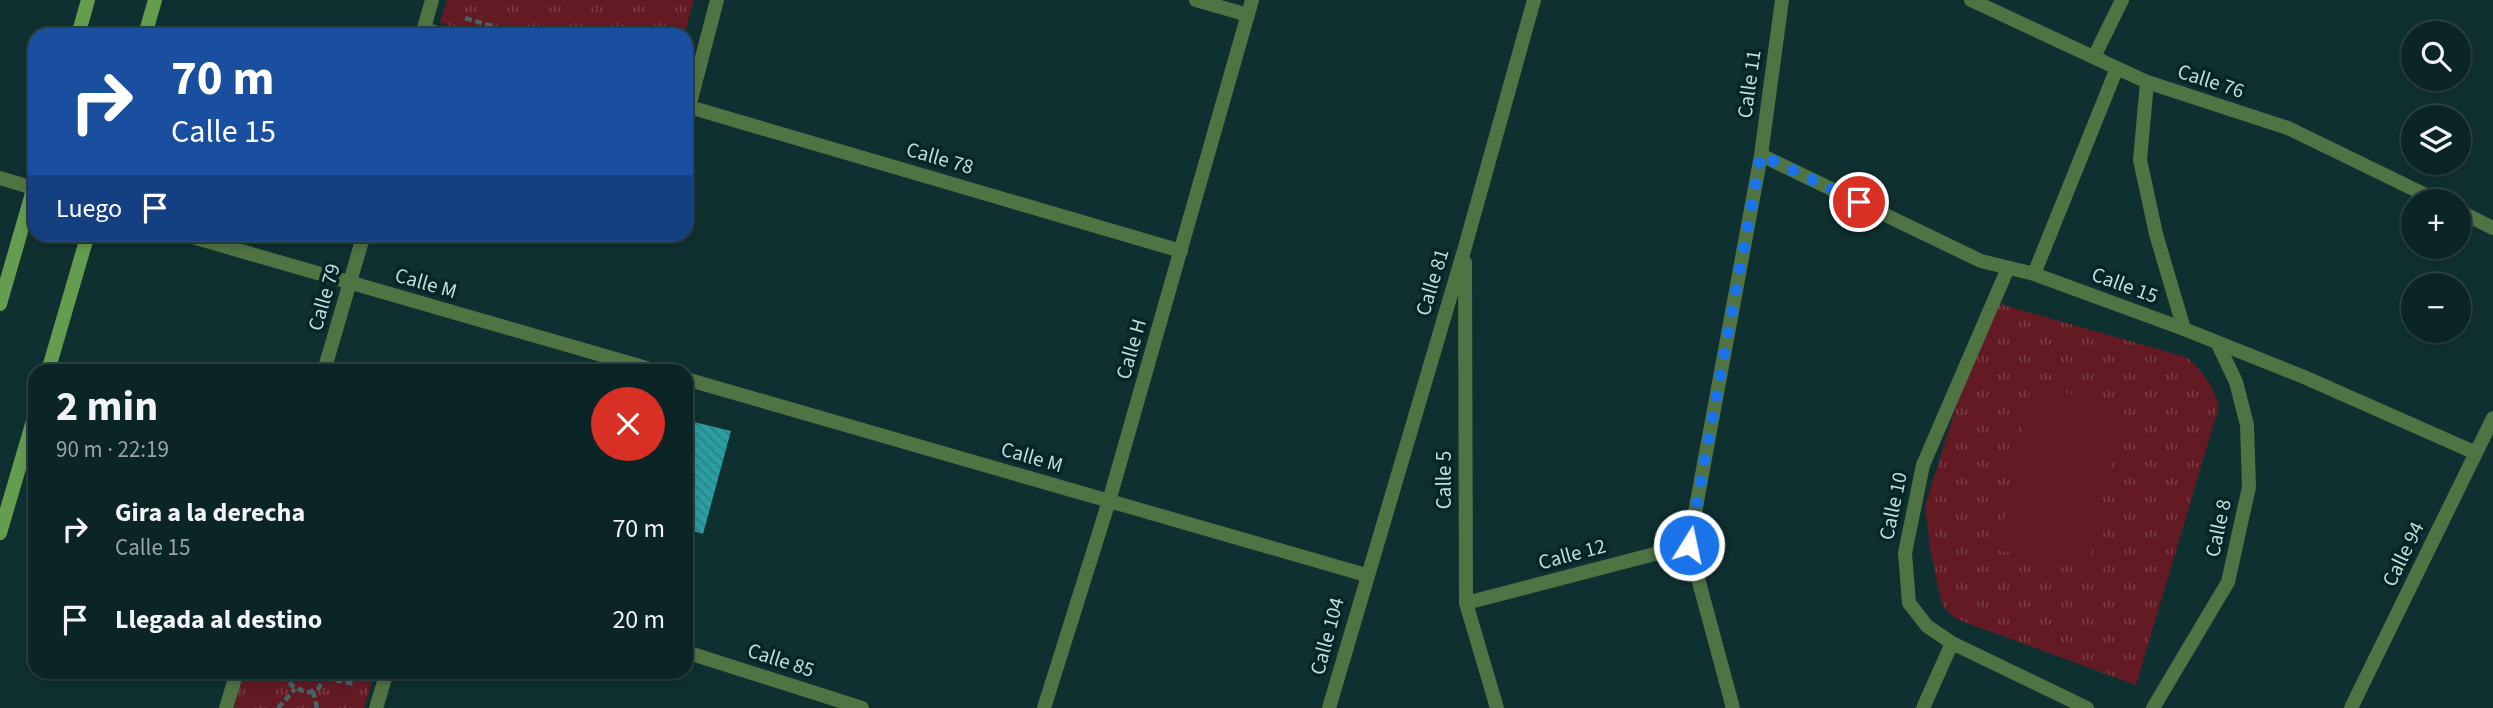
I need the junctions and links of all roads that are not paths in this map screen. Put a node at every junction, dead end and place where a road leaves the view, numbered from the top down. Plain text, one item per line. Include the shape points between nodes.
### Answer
1 (88, 0) edge
2 (155, 0) edge
3 (432, 0) edge
4 (718, 0) edge
5 (1196, 0) edge
6 (1534, 0) edge
7 (1782, 0) edge
8 (1972, 0) edge
9 (2122, 0) edge
10 (1250, 7) edge
11 (80, 28) edge
12 (147, 28) edge
13 (424, 28) edge
14 (2094, 57) junction
15 (2118, 68) junction
16 (2147, 82) junction
17 (693, 85) edge
18 (693, 108) edge
19 (1761, 155) junction
20 (0, 178) edge
21 (28, 184) edge
22 (2413, 189) edge
23 (28, 206) edge
24 (2471, 217) edge
25 (2493, 228) edge
26 (86, 242) edge
27 (209, 242) edge
28 (362, 242) edge
29 (1465, 247) junction
30 (1181, 251) junction
31 (2008, 268) junction
32 (2034, 275) junction
33 (350, 283) junction
34 (0, 304) edge
35 (2184, 329) junction
36 (2217, 342) junction
37 (50, 364) edge
38 (326, 364) edge
39 (633, 364) edge
40 (693, 381) edge
41 (2493, 418) edge
42 (28, 438) edge
43 (2476, 453) junction
44 (1109, 501) junction
45 (0, 533) edge
46 (1689, 545) junction
47 (1366, 575) junction
48 (1466, 603) junction
49 (1952, 643) junction
50 (693, 654) edge
51 (235, 679) edge
52 (385, 679) edge
53 (226, 708) edge
54 (376, 708) edge
55 (862, 708) edge
56 (1044, 708) edge
57 (1329, 708) edge
58 (1497, 708) edge
59 (1732, 708) edge
60 (1923, 708) edge
61 (2087, 708) edge
62 (2153, 708) edge
63 (2351, 708) edge

1 - 11 street
2 - 12 street
3 - 13 street
4 - 17 street
5 - 10 street
6 - 29 street, Calle 81
7 - 19 street, Calle 11
8 - 14 street, Calle 76
9 - 14 street
10 - 30 street, Calle H
14 - 15 street, Calle 76
15 - 16 street, Calle 76
15 - 32 street
16 - 22 street, Calle 76 via 2288,128
16 - 35 street via 2140,160
18 - 30 street, Calle 78
19 - 31 street, Calle 15 via 1981,261
19 - 46 street, Calle 11
20 - 21 street
23 - 34 street
24 - 25 street
26 - 37 street
27 - 33 street, Calle M
28 - 33 street, Calle 79
29 - 47 street, Calle 81
29 - 48 street, Calle 5
30 - 44 street, Calle H
31 - 32 street, Calle 15
31 - 49 street, Calle 10 via 1923,465 1905,552 1909,603 1927,626
32 - 35 street, Calle 15
33 - 38 street, Calle 79
33 - 39 street, Calle M
35 - 36 street, Calle 15
36 - 43 street, Calle 15
36 - 62 street, Calle 8 via 2236,382 2247,425 2249,487 2228,582
40 - 44 street, Calle M
41 - 43 street, Calle 94
42 - 45 street
43 - 63 street, Calle 94
44 - 47 street, Calle M
44 - 56 street, Calle H
46 - 48 street, Calle 12
46 - 59 street, Calle 11
47 - 57 street, Calle 104
48 - 58 street, Calle 5
49 - 60 street
49 - 61 street, Calle 10
50 - 55 street, Calle 85
51 - 53 street
52 - 54 street

